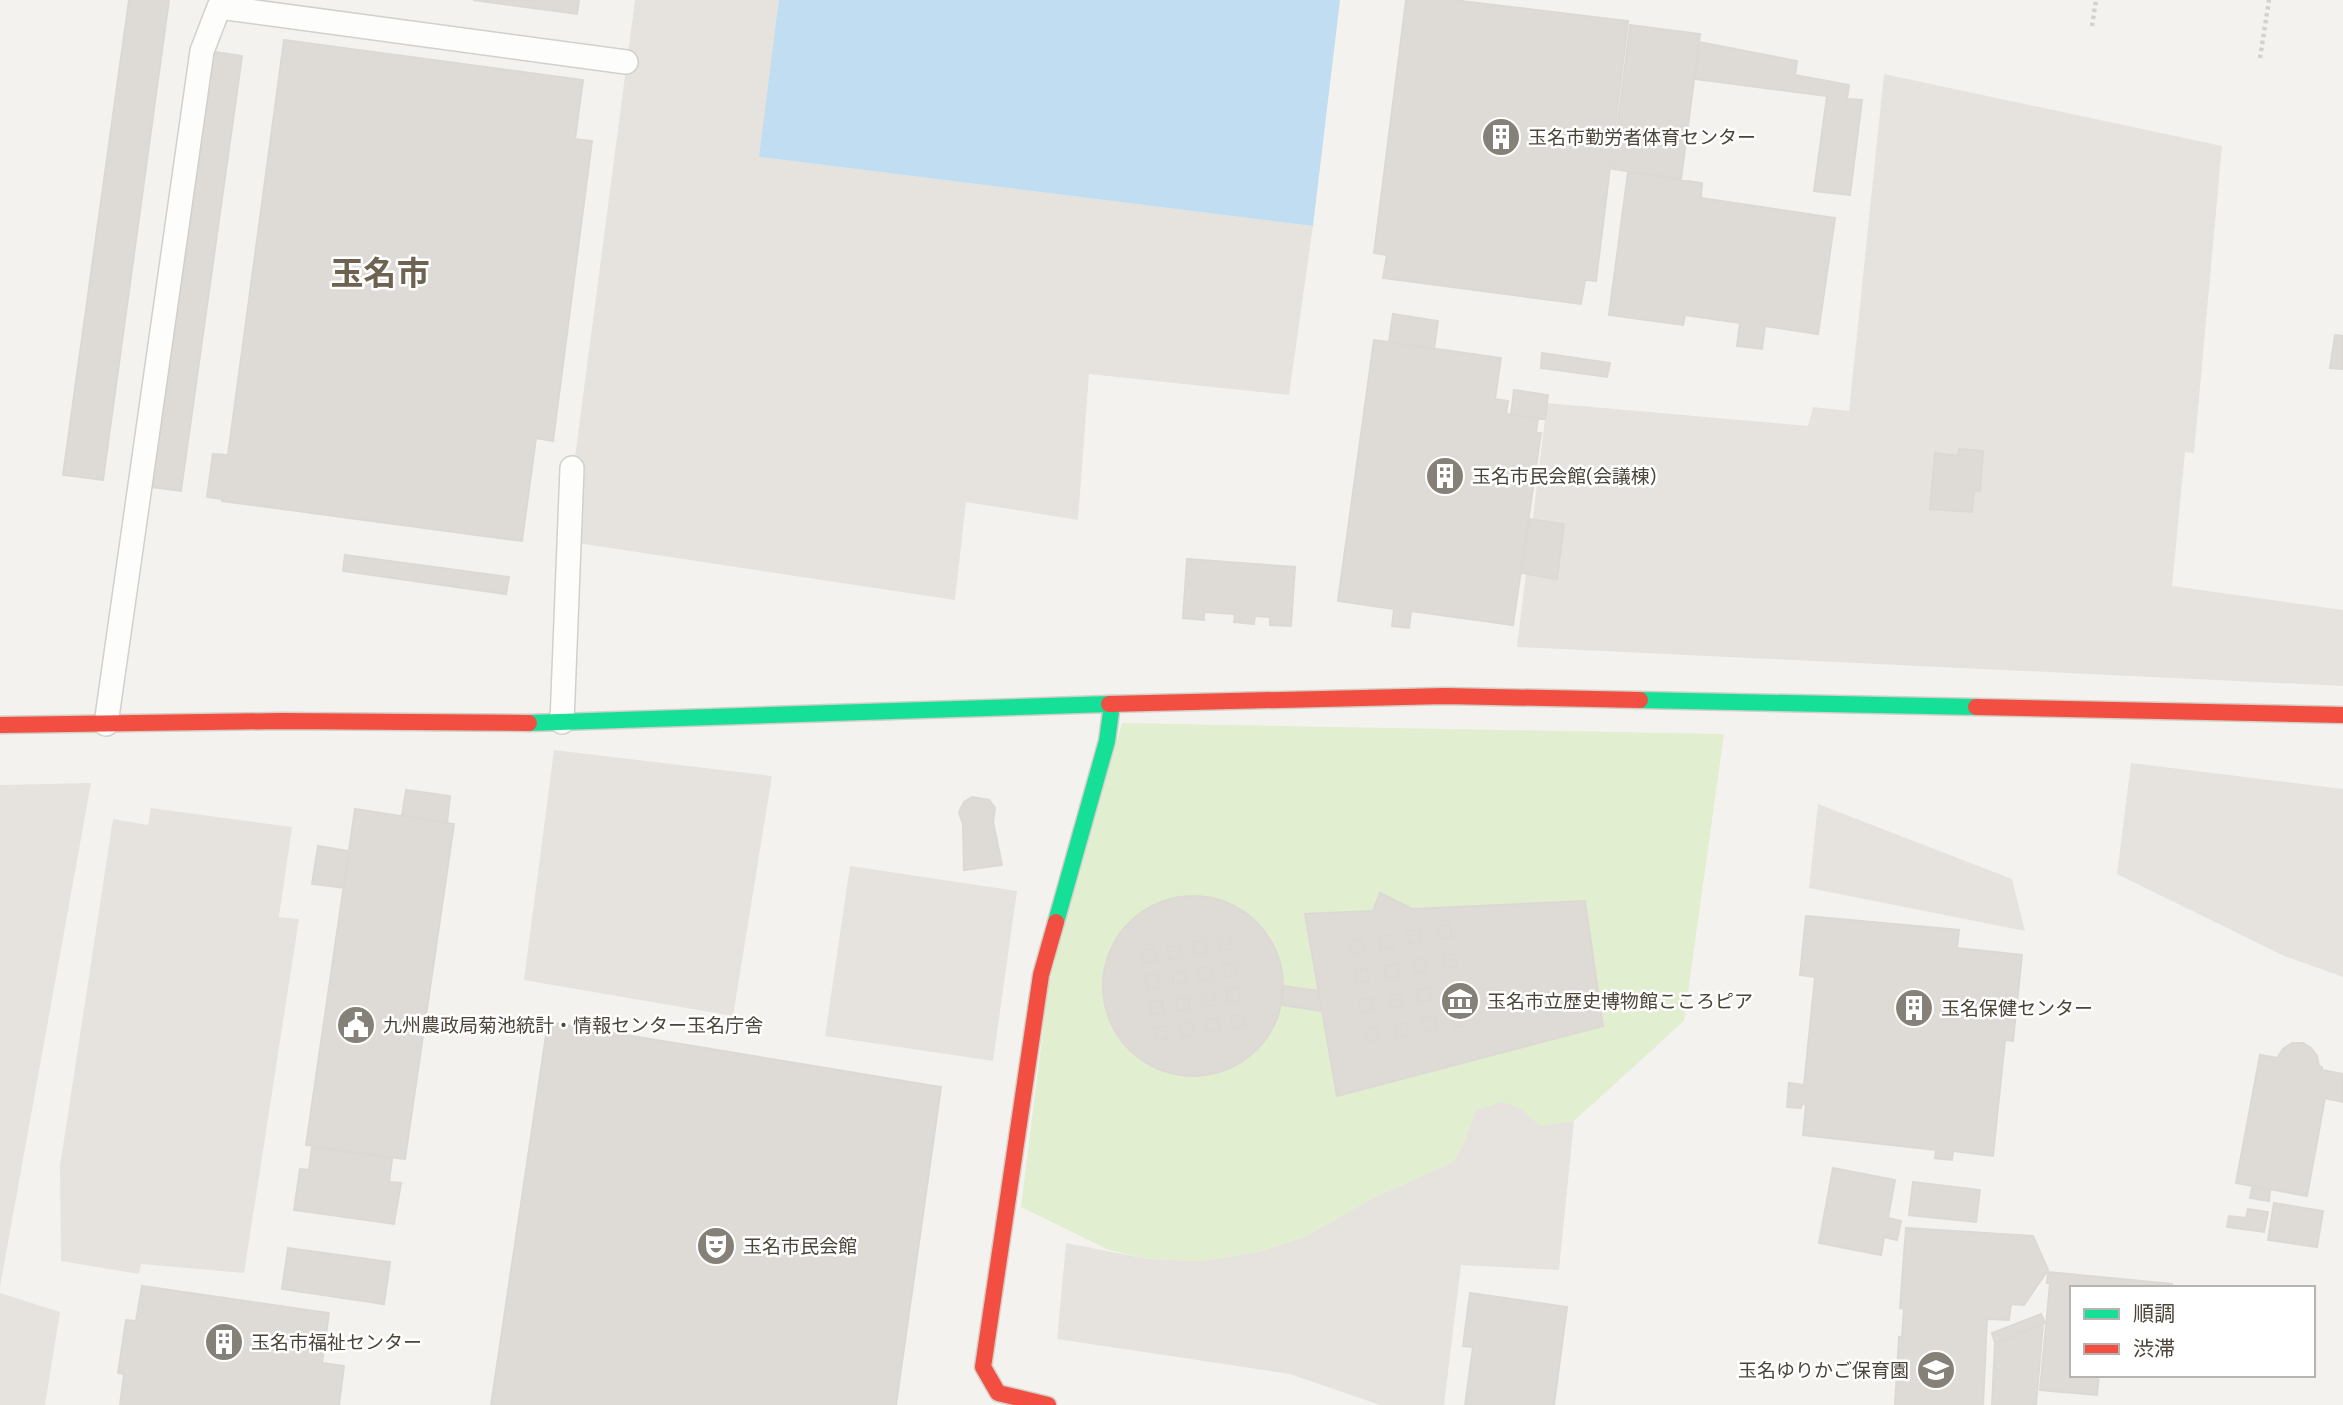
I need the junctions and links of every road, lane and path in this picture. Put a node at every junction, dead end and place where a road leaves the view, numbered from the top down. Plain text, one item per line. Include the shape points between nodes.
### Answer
1 (2096, 0) edge
2 (2269, 0) edge
3 (2092, 26) dead end
4 (2260, 58) dead end
5 (626, 62) dead end
6 (572, 468) dead end
7 (1112, 704) junction
8 (2343, 715) edge
9 (562, 722) junction
10 (106, 723) junction
11 (0, 725) edge
12 (1048, 1405) edge

1 - 3 path
2 - 4 path
5 - 10 lane via 219,7 202,51
6 - 9 lane
7 - 8 street via 1445,696
7 - 9 street
7 - 12 street via 1107,741 1041,975 983,1367 998,1393
9 - 10 street
10 - 11 street

